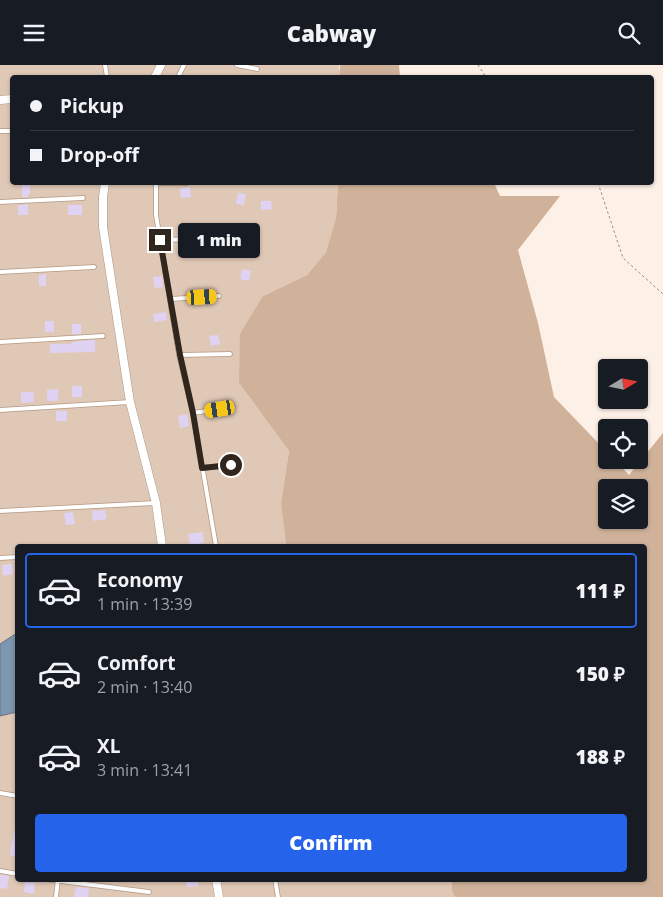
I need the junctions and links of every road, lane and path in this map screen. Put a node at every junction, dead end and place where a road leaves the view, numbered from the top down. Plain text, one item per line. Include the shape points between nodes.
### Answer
1 (237, 65) edge
2 (258, 69) dead end
3 (105, 185) edge
4 (156, 185) edge
5 (599, 185) edge
6 (83, 198) dead end
7 (0, 202) edge
8 (230, 238) dead end
9 (160, 240) junction
10 (94, 267) dead end
11 (0, 272) edge
12 (663, 294) edge
13 (218, 296) dead end
14 (170, 299) junction
15 (104, 336) dead end
16 (0, 342) edge
17 (230, 353) dead end
18 (180, 355) junction
19 (130, 402) junction
20 (233, 407) dead end
21 (0, 410) edge
22 (193, 413) junction
23 (231, 465) dead end
24 (202, 468) junction
25 (156, 503) junction
26 (0, 511) edge
27 (162, 544) edge
28 (216, 544) edge
29 (15, 557) edge
30 (0, 558) edge
31 (0, 793) edge
32 (15, 796) edge
33 (0, 871) edge
34 (15, 874) edge
35 (58, 882) edge
36 (72, 882) edge
37 (216, 882) edge
38 (276, 882) edge
39 (149, 893) dead end
40 (56, 897) edge
41 (219, 897) edge
42 (278, 897) edge

1 - 2 lane
3 - 19 street via 103,227
4 - 9 lane
5 - 12 path via 623,258
6 - 7 lane
8 - 9 lane
9 - 14 lane
10 - 11 lane
13 - 14 lane
14 - 18 lane
15 - 16 lane
17 - 18 lane
18 - 22 lane
19 - 21 lane
19 - 25 street
20 - 22 lane
22 - 24 lane
23 - 24 lane
24 - 28 lane
25 - 26 lane
25 - 27 street
29 - 30 lane
31 - 32 lane
33 - 34 lane
35 - 40 lane
36 - 39 lane
37 - 41 street
38 - 42 lane

